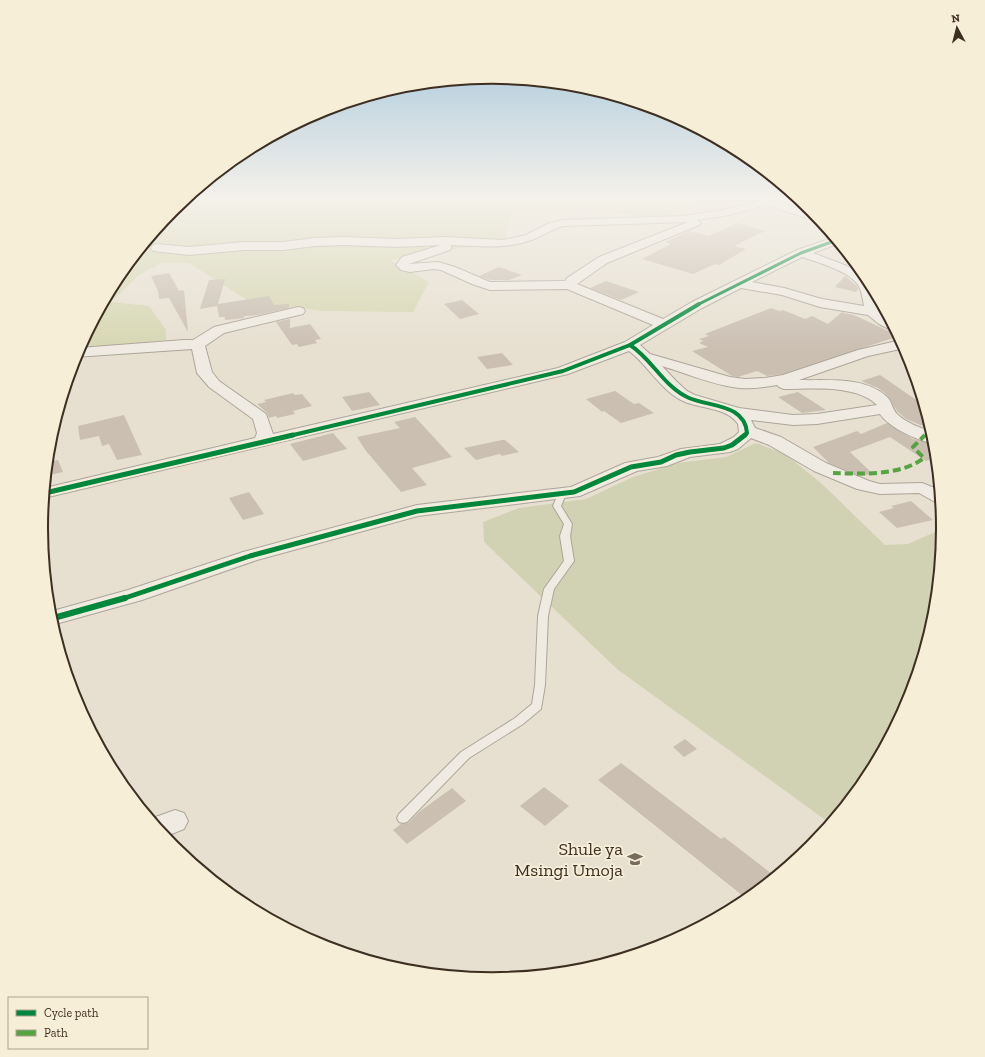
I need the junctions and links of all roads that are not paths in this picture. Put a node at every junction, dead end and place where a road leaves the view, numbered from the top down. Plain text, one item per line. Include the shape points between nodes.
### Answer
1 (171, 249) edge
2 (207, 249) edge
3 (437, 249) edge
4 (630, 249) edge
5 (811, 249) edge
6 (801, 253) junction
7 (858, 276) edge
8 (741, 284) junction
9 (570, 285) junction
10 (869, 293) edge
11 (298, 311) dead end
12 (873, 312) junction
13 (885, 322) edge
14 (665, 325) junction
15 (196, 344) junction
16 (630, 345) junction
17 (897, 345) edge
18 (85, 352) edge
19 (645, 357) junction
20 (772, 382) junction
21 (738, 384) junction
22 (886, 408) junction
23 (736, 412) junction
24 (747, 431) junction
25 (927, 436) edge
26 (263, 442) junction
27 (50, 492) edge
28 (562, 494) junction
29 (936, 495) edge
30 (57, 617) edge
31 (403, 818) dead end

1 - 2 street
3 - 9 street via 406,260 402,265 409,268 440,266 490,286
4 - 9 street via 603,260 570,281
5 - 6 street
6 - 7 street
6 - 8 street
8 - 12 street via 784,292 820,303
8 - 14 street via 697,305
9 - 14 street
10 - 12 street
11 - 15 street via 219,330
12 - 13 street
14 - 16 street
15 - 18 street
15 - 26 street via 205,373 214,384 260,417 265,433
16 - 19 street
16 - 26 street via 542,378
17 - 20 street via 874,348
19 - 21 street
19 - 23 street via 672,388 681,394
20 - 21 street
20 - 22 street via 853,387 879,398
21 - 23 street via 735,393
22 - 23 street via 817,419 793,420
22 - 25 street via 889,415 900,424
23 - 24 street via 744,420
24 - 28 street via 736,444 712,451 681,454 636,466 593,485
24 - 29 street via 775,441 820,467 863,486 880,489 918,488
26 - 27 street
28 - 30 street via 417,511 250,556 135,595
28 - 31 lane via 557,506 568,524 566,541 569,561 549,589 543,616 537,706 519,721 465,755

